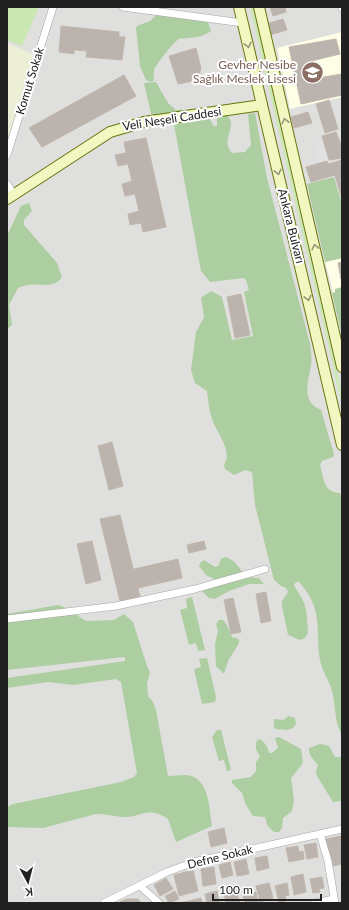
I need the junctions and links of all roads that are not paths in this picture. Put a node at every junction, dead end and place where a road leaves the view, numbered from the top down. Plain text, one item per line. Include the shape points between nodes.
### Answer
1 (53, 7) edge
2 (123, 7) edge
3 (240, 7) edge
4 (259, 7) edge
5 (243, 24) junction
6 (262, 106) junction
7 (7, 155) edge
8 (7, 184) edge
9 (10, 197) edge
10 (342, 367) edge
11 (342, 445) edge
12 (264, 569) dead end
13 (7, 619) edge
14 (342, 829) edge
15 (320, 834) junction
16 (140, 886) junction
17 (335, 901) edge
18 (104, 903) edge
19 (159, 903) edge
20 (315, 903) edge

1 - 7 street, Komut Sokak
2 - 5 street
3 - 5 main road, Ankara Bulvarı
10 -> 4 main road, Ankara Bulvarı
5 -> 6 main road, Ankara Bulvarı
6 - 9 main road, Veli Neşeli Caddesi via 122,127 110,132
6 -> 11 main road, Ankara Bulvarı
8 - 9 street
12 - 13 street via 195,589 116,606
14 - 15 street, Defne Sokak
15 - 16 street, Defne Sokak via 210,857 167,872
15 - 17 street
16 - 18 street, Defne Sokak
16 - 19 street
17 - 20 street

